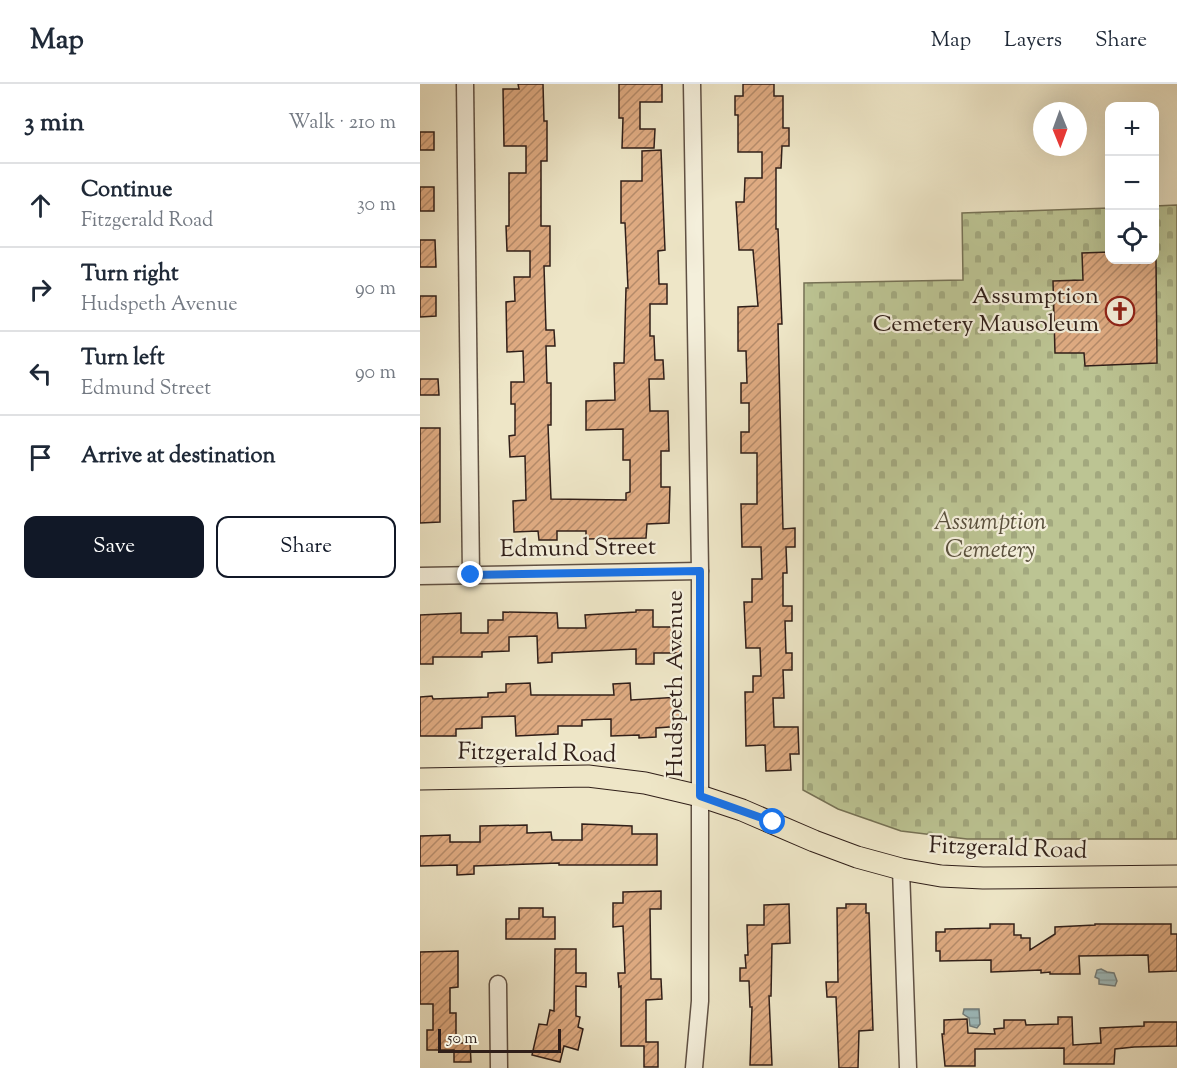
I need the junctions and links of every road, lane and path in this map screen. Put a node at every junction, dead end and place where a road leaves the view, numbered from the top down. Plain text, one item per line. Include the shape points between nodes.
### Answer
1 (465, 84) edge
2 (692, 84) edge
3 (700, 571) junction
4 (471, 575) junction
5 (420, 576) edge
6 (420, 779) edge
7 (700, 796) junction
8 (901, 869) junction
9 (1177, 876) edge
10 (498, 984) dead end
11 (499, 1068) edge
12 (694, 1068) edge
13 (908, 1068) edge

1 - 4 street
2 - 3 street, Hudspeth Avenue
3 - 4 street, Edmund Street
3 - 7 street, Hudspeth Avenue
4 - 5 street, Edmund Street
6 - 7 main road, Fitzgerald Road via 588,776 645,783
7 - 8 main road, Fitzgerald Road via 857,857
7 - 12 street, Hudspeth Avenue via 700,1001
8 - 9 main road, Fitzgerald Road via 983,878
8 - 13 street
10 - 11 street

